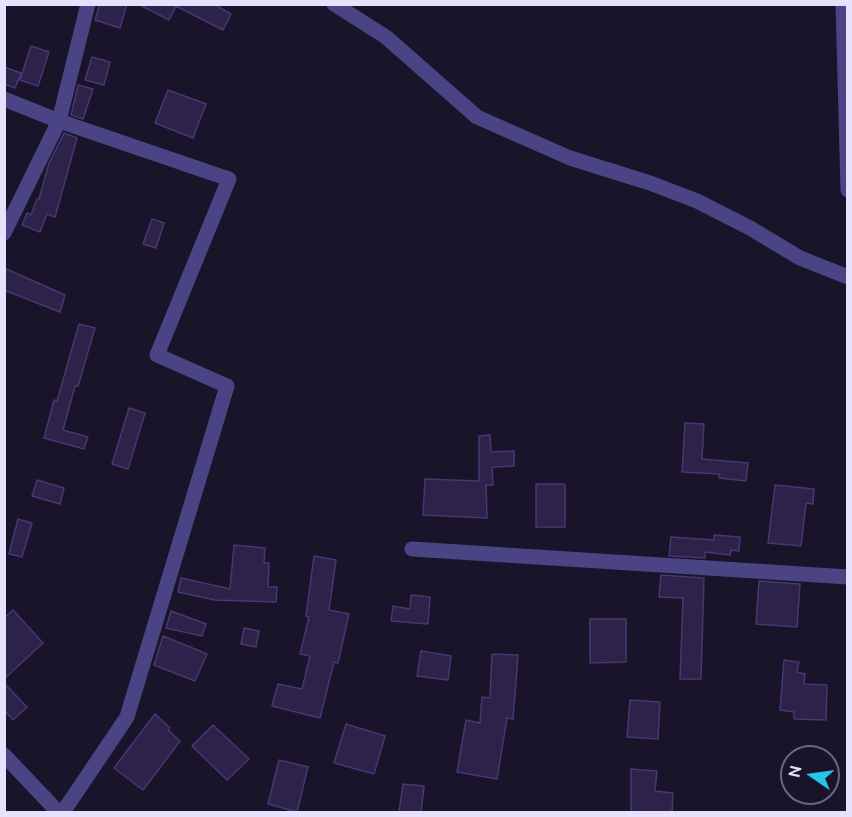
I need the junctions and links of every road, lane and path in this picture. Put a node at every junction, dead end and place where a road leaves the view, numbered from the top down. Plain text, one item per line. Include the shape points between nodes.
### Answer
1 (88, 4) edge
2 (334, 4) edge
3 (843, 4) edge
4 (4, 99) edge
5 (59, 121) junction
6 (848, 190) edge
7 (4, 233) edge
8 (848, 277) edge
9 (412, 549) dead end
10 (848, 577) edge
11 (4, 755) edge
12 (58, 813) edge
13 (63, 813) edge

1 - 5 street
2 - 8 street via 386,37 477,117 570,158 697,201 800,258
3 - 6 street
4 - 5 street
5 - 7 street
5 - 13 street via 229,180 157,355 226,386 127,717
9 - 10 street
11 - 12 street

